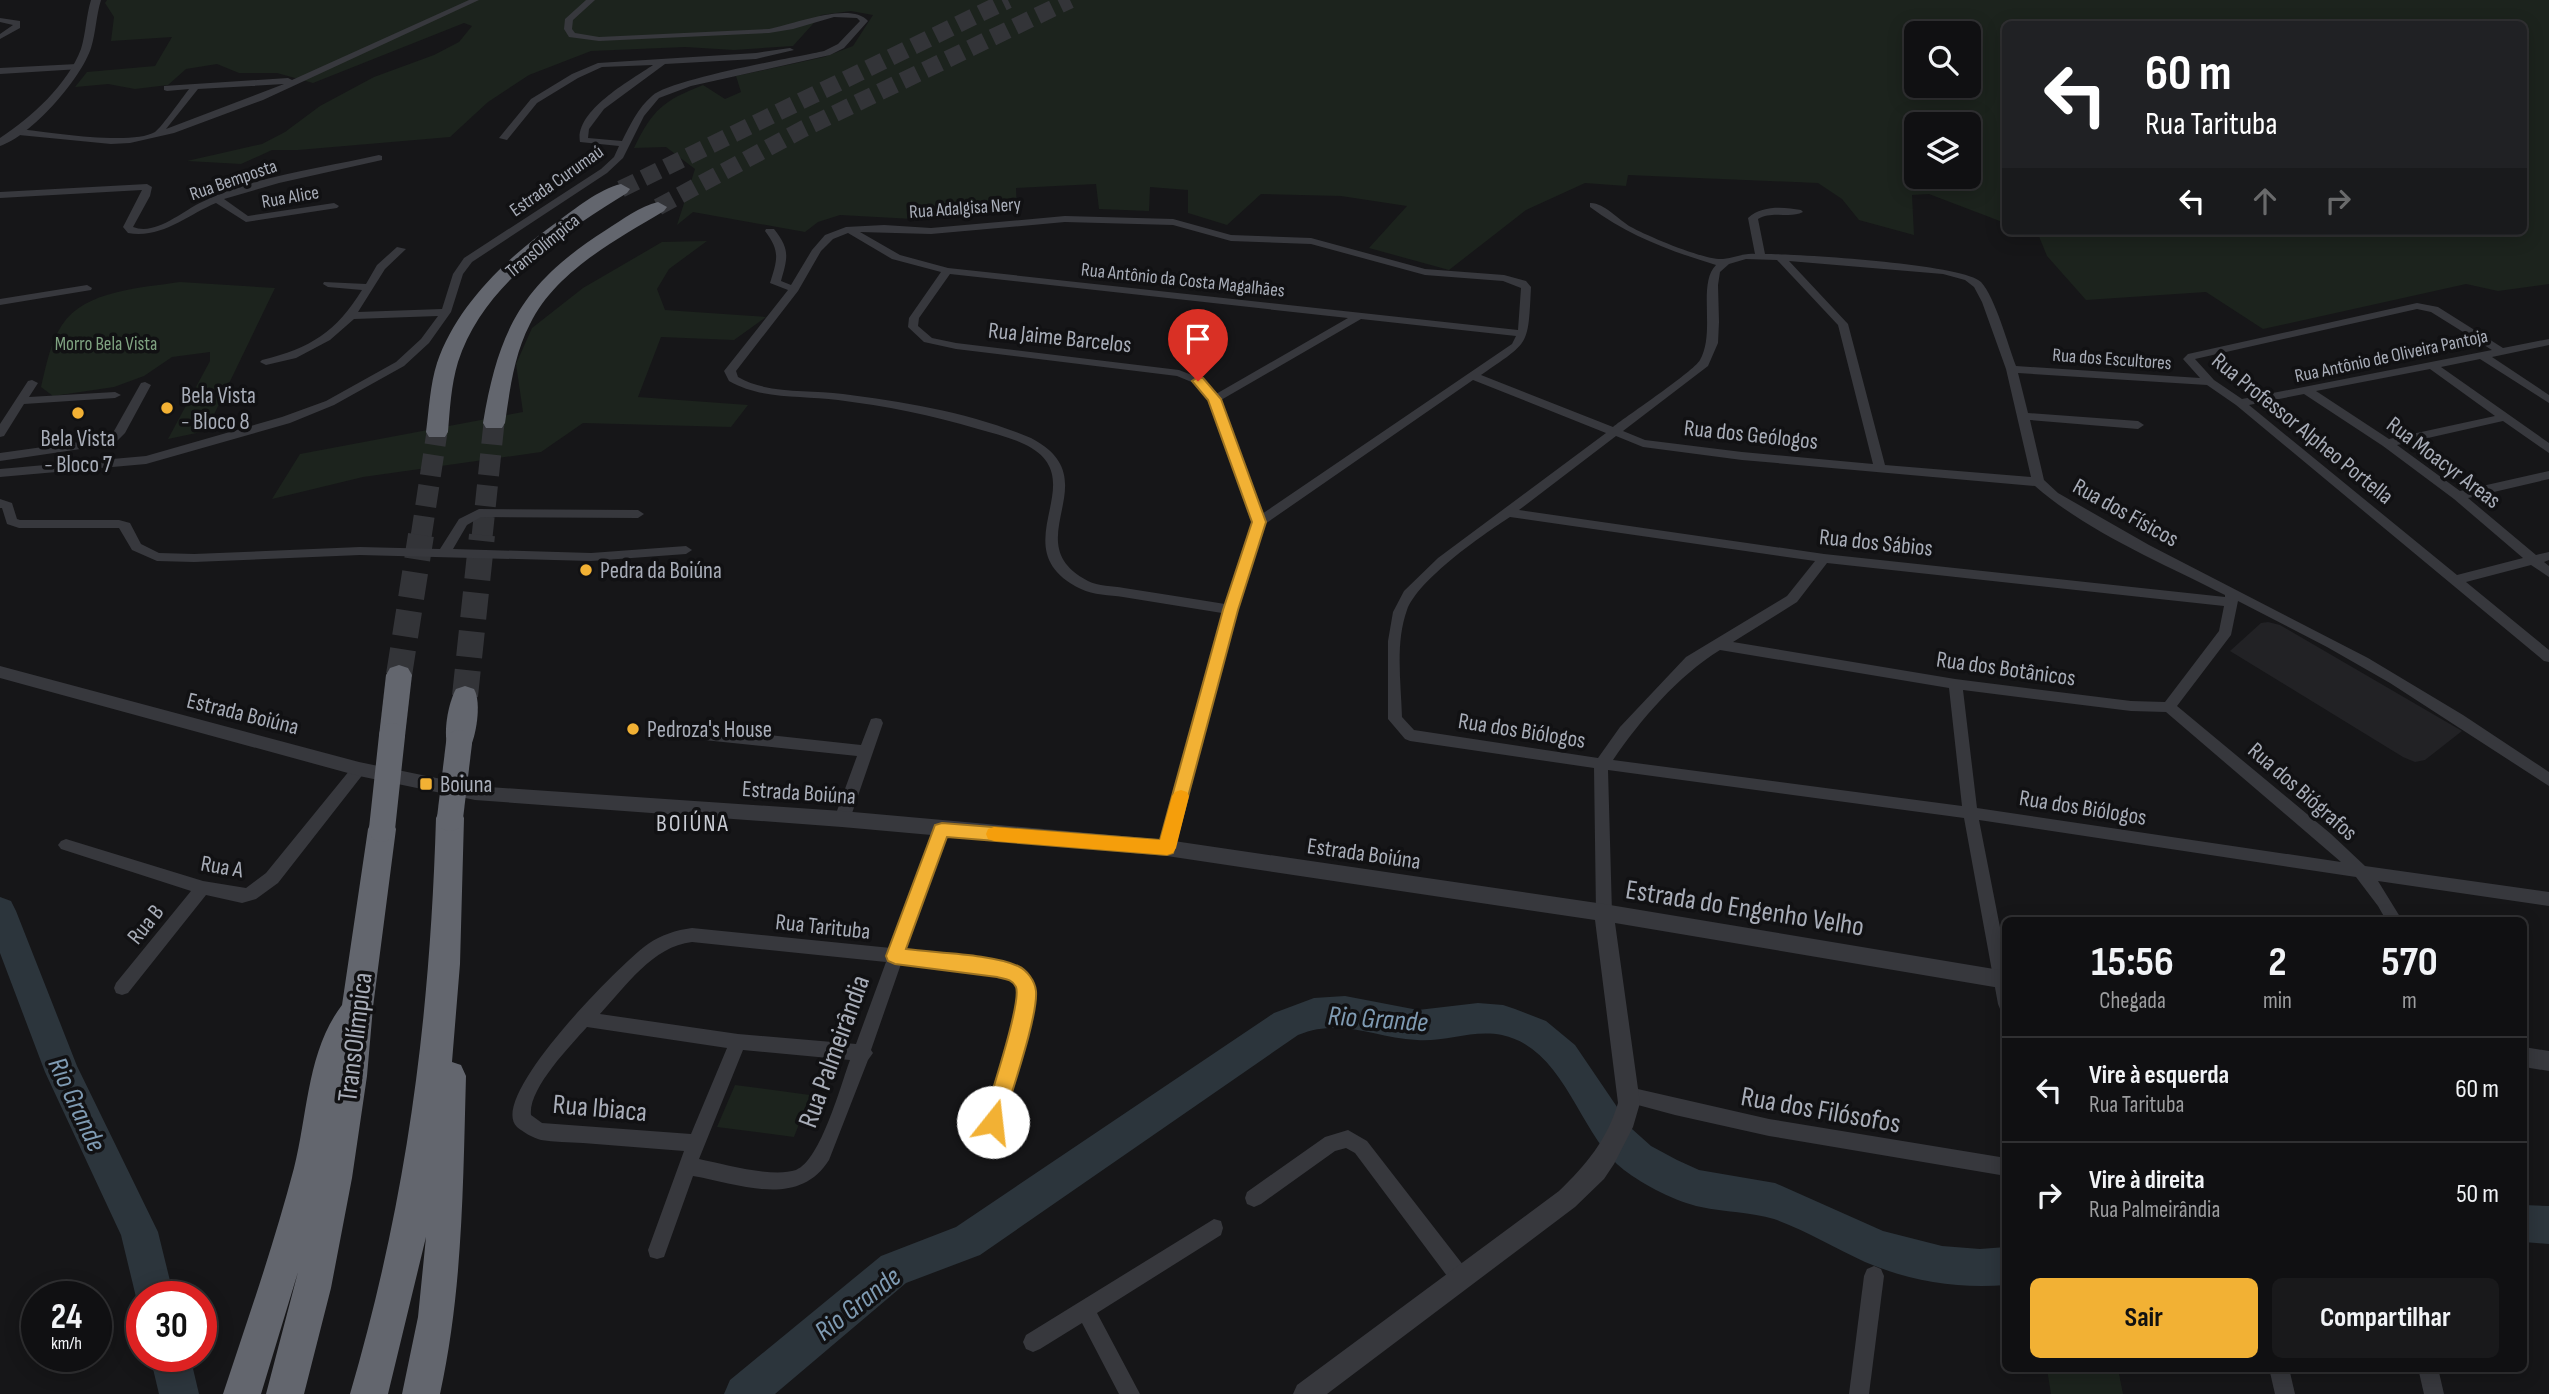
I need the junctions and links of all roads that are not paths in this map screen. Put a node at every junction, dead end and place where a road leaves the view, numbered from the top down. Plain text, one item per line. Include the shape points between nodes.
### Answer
1 (96, 0) edge
2 (475, 0) edge
3 (591, 0) edge
4 (0, 20) edge
5 (0, 37) edge
6 (790, 50) dead end
7 (662, 62) junction
8 (77, 66) junction
9 (0, 71) edge
10 (296, 81) junction
11 (195, 87) junction
12 (167, 88) dead end
13 (19, 132) junction
14 (158, 134) junction
15 (504, 138) dead end
16 (0, 143) edge
17 (625, 144) junction
18 (379, 158) dead end
19 (621, 189) tunnel mouth
20 (0, 195) edge
21 (216, 199) junction
22 (1593, 205) dead end
23 (334, 206) dead end
24 (659, 207) tunnel mouth
25 (1798, 212) dead end
26 (849, 229) junction
27 (770, 231) dead end
28 (401, 250) dead end
29 (1760, 256) junction
30 (1780, 257) junction
31 (1721, 263) junction
32 (947, 271) junction
33 (328, 284) dead end
34 (368, 287) junction
35 (87, 288) dead end
36 (794, 289) junction
37 (0, 302) edge
38 (446, 312) junction
39 (351, 316) junction
40 (1360, 316) junction
41 (1523, 334) junction
42 (2549, 342) edge
43 (2499, 350) junction
44 (2482, 355) junction
45 (266, 362) dead end
46 (2432, 366) junction
47 (2012, 369) junction
48 (1472, 376) junction
49 (2210, 382) junction
50 (32, 383) dead end
51 (145, 385) dead end
52 (2308, 391) junction
53 (115, 395) dead end
54 (1214, 399) junction
55 (2549, 400) edge
56 (22, 401) junction
57 (2240, 404) junction
58 (2025, 416) junction
59 (2506, 417) junction
60 (494, 423) tunnel mouth
61 (2138, 425) dead end
62 (437, 432) tunnel mouth
63 (0, 433) edge
64 (1611, 433) junction
65 (2387, 443) junction
66 (2549, 449) edge
67 (0, 457) edge
68 (1880, 467) junction
69 (0, 473) edge
70 (2549, 475) edge
71 (2038, 482) junction
72 (2458, 496) junction
73 (0, 503) edge
74 (1510, 513) junction
75 (638, 514) dead end
76 (1259, 522) junction
77 (686, 550) dead end
78 (444, 553) junction
79 (2549, 556) edge
80 (1824, 558) junction
81 (2533, 560) junction
82 (2549, 573) edge
83 (2454, 580) junction
84 (2232, 598) junction
85 (1230, 610) junction
86 (1716, 644) junction
87 (2549, 657) edge
88 (0, 672) edge
89 (399, 675) tunnel mouth
90 (1955, 684) junction
91 (465, 696) tunnel mouth
92 (2169, 707) junction
93 (876, 723) dead end
94 (675, 731) dead end
95 (865, 751) junction
96 (1601, 765) junction
97 (359, 769) junction
98 (2549, 780) edge
99 (1970, 813) junction
100 (842, 819) junction
101 (382, 829) joint
102 (942, 830) junction
103 (66, 845) dead end
104 (1167, 848) junction
105 (2362, 873) junction
106 (450, 875) junction
107 (203, 888) junction
108 (2549, 899) edge
109 (1604, 913) junction
110 (2393, 917) edge
111 (895, 956) junction
112 (2002, 979) edge
113 (122, 988) dead end
114 (357, 1007) junction
115 (585, 1019) junction
116 (738, 1042) junction
117 (864, 1053) junction
118 (2527, 1057) edge
119 (2549, 1061) edge
120 (545, 1065) joint
121 (1629, 1099) junction
122 (993, 1122) dead end
123 (696, 1143) junction
124 (689, 1166) junction
125 (2002, 1166) edge
126 (1254, 1198) dead end
127 (1214, 1228) dead end
128 (657, 1250) dead end
129 (1874, 1276) dead end
130 (1460, 1277) junction
131 (1086, 1311) junction
132 (1033, 1342) dead end
133 (2280, 1372) edge
134 (2429, 1372) edge
135 (242, 1394) edge
136 (285, 1394) edge
137 (369, 1394) edge
138 (421, 1394) edge
139 (1130, 1394) edge
140 (1306, 1394) edge
141 (1859, 1394) edge
142 (2284, 1394) edge
143 (2434, 1394) edge

1 - 8 street via 86,50
2 - 10 street
3 - 17 street, Estrada Curumaú via 569,19 572,35 600,39 769,31 845,14 864,21 841,46 827,53 656,96
4 - 5 street via 17,23
6 - 7 street
7 - 15 street via 615,63 590,69 534,101
7 - 17 street via 591,114 581,132 583,140
8 - 9 street
8 - 13 street
10 - 11 street
10 - 14 street via 214,117
11 - 12 street
11 - 14 street
13 - 14 street via 111,141
13 - 16 street
17 - 38 street, Estrada Curumaú via 604,171 468,260 458,274
18 - 21 street, Rua Bemposta
19 - 62 highway, TransOlímpica via 516,261 486,296 450,355
20 - 21 street, Rua Bemposta via 147,187 128,227 141,233 159,229
21 - 23 street, Rua Alice via 246,219
22 - 31 street via 1635,235
24 - 60 highway, TransOlímpica via 585,254 528,310 507,361
25 - 29 street via 1756,214
26 - 32 street, Rua Antônio da Costa Magalhães via 896,257
26 - 36 street, Rua Adalgisa Nery via 828,237
26 - 41 street, Rua Adalgisa Nery via 931,231 1065,219 1158,220 1245,240 1311,241 1425,272 1522,283 1526,287
27 - 36 street via 783,253 775,282
28 - 34 street via 381,267
29 - 30 street
29 - 31 street via 1732,257
30 - 47 street, Rua dos Físicos via 1943,271 1969,278 1987,302
30 - 68 street via 1843,324
31 - 64 street, Rua dos Biólogos via 1711,283 1715,333 1704,364
32 - 40 street, Rua Antônio da Costa Magalhães
32 - 54 street, Rua Jaime Barcelos via 914,318 913,327 928,340 1179,373 1198,381
33 - 34 street
34 - 39 street
35 - 37 street
36 - 85 street, Rua Adalgisa Nery via 736,361 730,371 733,379 754,389 880,400 938,412 1038,446 1058,471 1060,501 1048,544 1068,576 1086,586
38 - 39 street
38 - 69 street, Estrada Curumaú via 400,364 362,388 286,420 146,460
39 - 45 street via 310,348
40 - 41 street, Rua Antônio da Costa Magalhães
40 - 54 street
41 - 48 street via 1508,352
42 - 43 street, Rua Antônio de Oliveira Pantoja
43 - 44 street, Rua Antônio de Oliveira Pantoja
43 - 49 street, Rua Professor Alpheo Portella via 2434,309 2417,306 2192,356 2190,363
44 - 46 street, Rua Antônio de Oliveira Pantoja
44 - 55 street
46 - 52 street, Rua Antônio de Oliveira Pantoja
46 - 59 street
47 - 49 street, Rua dos Escultores
47 - 58 street, Rua dos Físicos
48 - 64 street, Rua dos Geólogos
48 - 76 street
49 - 57 street, Rua Professor Alpheo Portella
50 - 56 street
51 - 67 street via 110,441
52 - 57 street, Rua Antônio de Oliveira Pantoja
52 - 65 street, Rua Moacyr Areas
53 - 56 street
54 - 76 street, Rua Jaime Barcelos
56 - 63 street
57 - 83 street, Rua Professor Alpheo Portella
58 - 61 street
58 - 71 street, Rua dos Físicos
59 - 65 street
59 - 66 street
64 - 68 street, Rua dos Geólogos via 1656,445
64 - 74 street, Rua dos Biólogos
65 - 72 street, Rua Moacyr Areas
68 - 71 street, Rua dos Geólogos
70 - 72 street
71 - 84 street, Rua dos Físicos via 2083,515
72 - 81 street, Rua Moacyr Areas
73 - 78 street via 8,506 11,522 19,524 126,526 136,547 157,557
74 - 80 street, Rua dos Sábios
74 - 96 street, Rua dos Biólogos via 1443,561 1403,603 1396,630 1395,719 1410,734 1430,739
75 - 78 street via 479,513 463,522
76 - 85 street
77 - 78 street via 564,557
79 - 81 street
80 - 84 street, Rua dos Sábios
80 - 86 street via 1792,599
81 - 82 street, Rua Moacyr Areas
81 - 83 street
83 - 87 street, Rua Professor Alpheo Portella
84 - 92 street via 2226,632
84 - 98 street, Rua dos Físicos via 2300,626 2381,671
85 - 104 street
86 - 90 street, Rua dos Botânicos
86 - 96 street via 1666,687
88 - 97 street, Estrada Boiúna
89 - 101 highway, TransOlímpica, bridge
90 - 92 street, Rua dos Botânicos
90 - 99 street
91 - 106 highway, bridge via 450,818
92 - 105 street, Rua dos Biógrafos
93 - 95 street
94 - 95 street
95 - 100 street
96 - 99 street, Rua dos Biólogos
96 - 109 street
97 - 100 street, Estrada Boiúna via 475,793
97 - 107 street, Rua A via 259,890 242,896
99 - 105 street, Rua dos Biólogos
99 - 112 street
100 - 102 street, Estrada Boiúna
101 - 114 highway, TransOlímpica
102 - 104 street, Estrada Boiúna
102 - 111 street, Rua Palmeirândia
103 - 107 street, Rua A
104 - 109 street, Estrada Boiúna
105 - 108 street, Rua dos Biólogos
105 - 110 street, Rua dos Biógrafos
106 - 137 highway via 439,1049 420,1184
106 - 138 highway via 458,910 448,1132 438,1301
107 - 113 street, Rua B
109 - 112 street, Estrada do Engenho Velho
109 - 121 street, Estrada do Engenho Velho
111 - 115 street, Rua Tarituba via 676,936 643,957
111 - 117 street, Rua Palmeirândia
111 - 122 street, Rua Tarituba via 1014,972 1022,979 1026,991 1023,1014
114 - 135 highway via 332,1056 311,1167
114 - 136 highway, TransOlímpica via 335,1178
115 - 116 street
115 - 120 street, Rua Tarituba
116 - 117 street
116 - 123 street
117 - 124 street, Rua Palmeirândia via 816,1166 795,1179 774,1180
118 - 119 street
120 - 123 street, Rua Ibiaca via 521,1106 522,1119 530,1126 540,1131
121 - 125 street, Rua dos Filósofos
121 - 130 street, Estrada do Engenho Velho via 1622,1127 1596,1171 1567,1199
123 - 124 street
124 - 128 street
126 - 130 street via 1331,1143 1348,1139 1361,1147
127 - 131 street
129 - 141 street
130 - 140 street, Estrada do Engenho Velho
131 - 132 street
131 - 139 street
133 - 142 street
134 - 143 street

